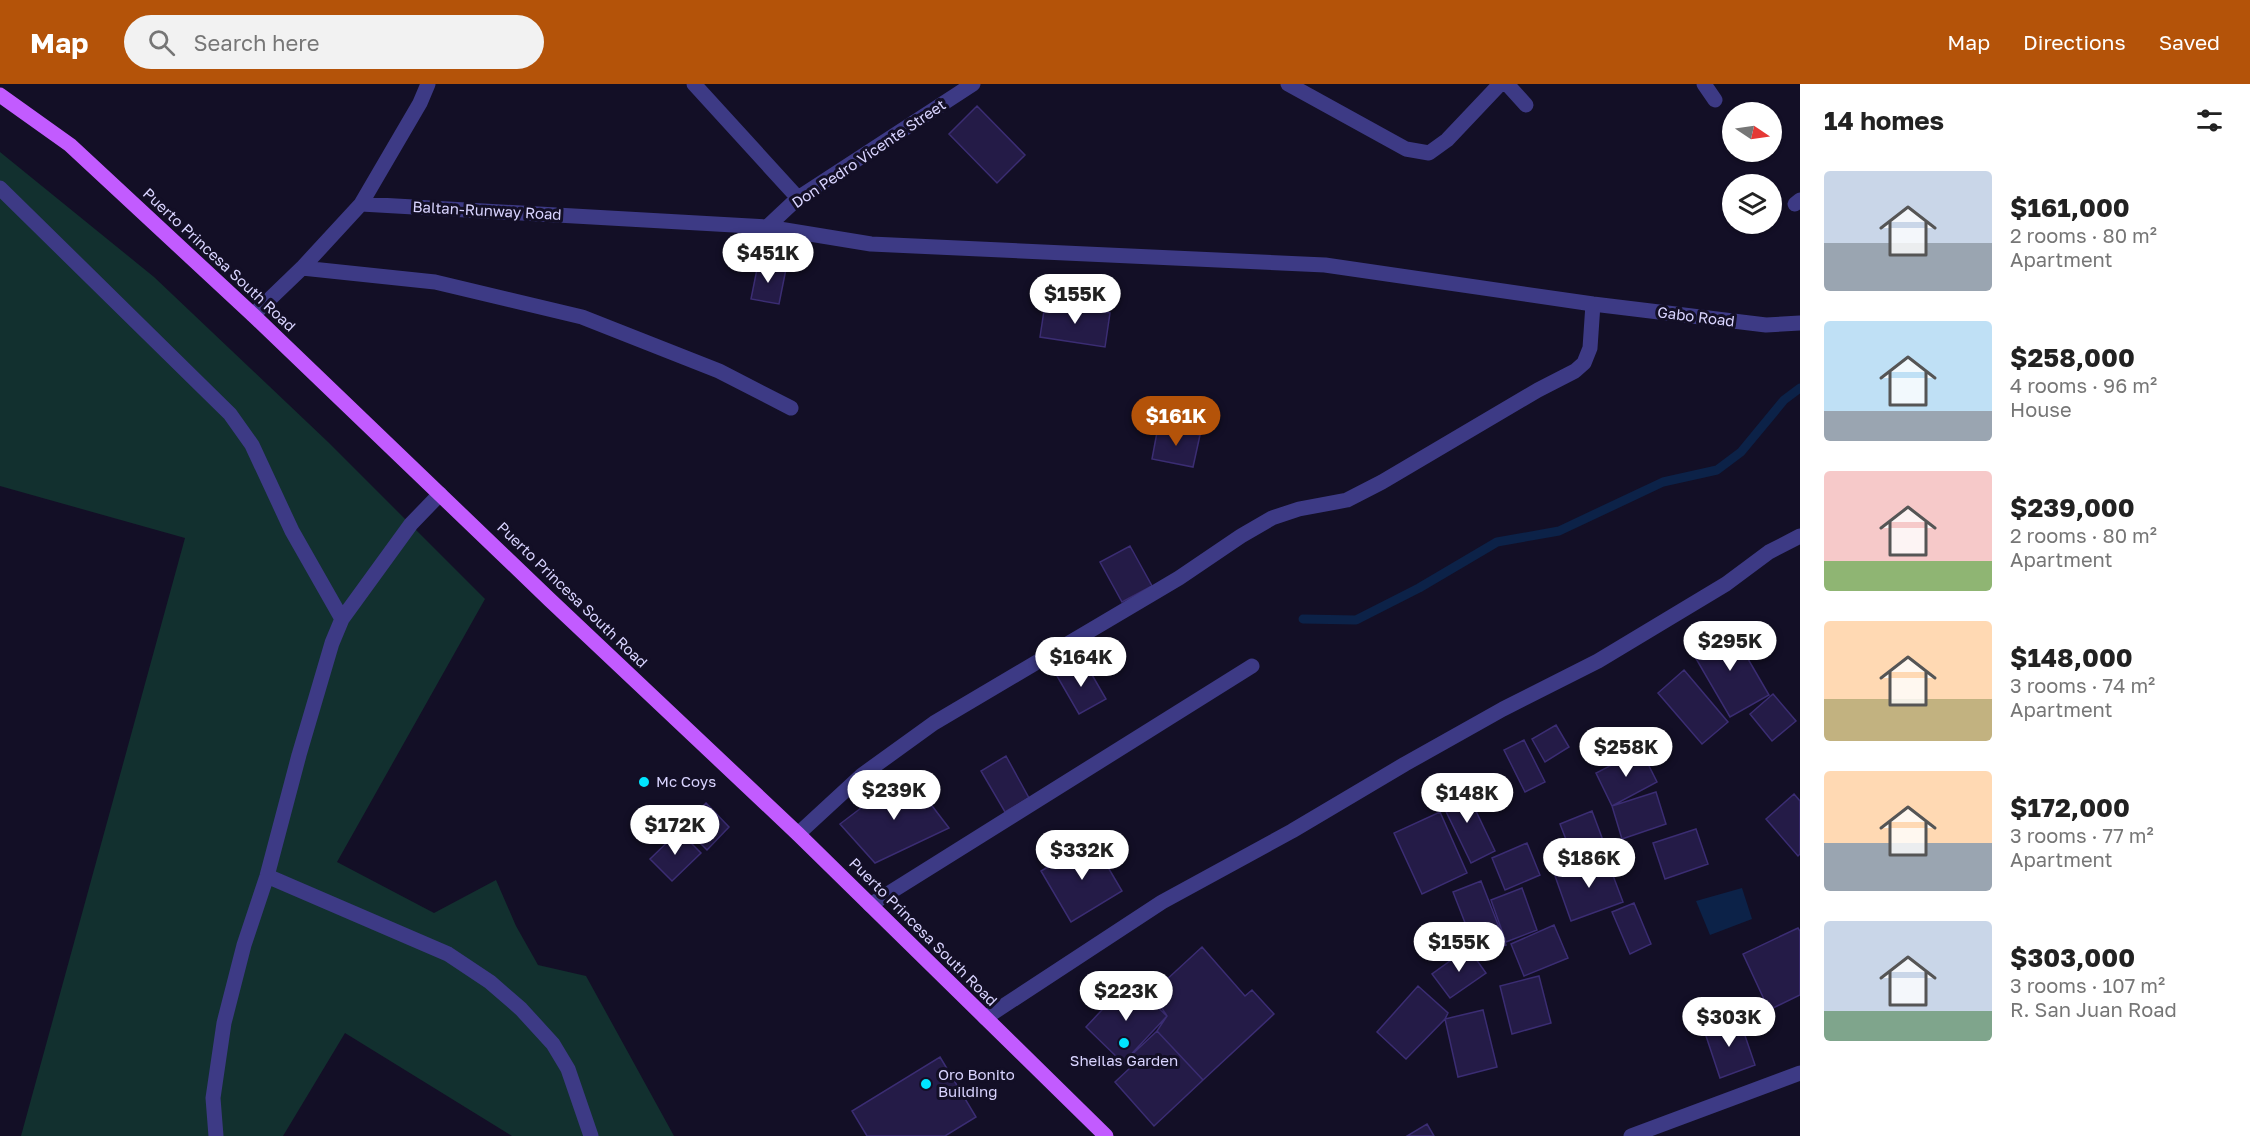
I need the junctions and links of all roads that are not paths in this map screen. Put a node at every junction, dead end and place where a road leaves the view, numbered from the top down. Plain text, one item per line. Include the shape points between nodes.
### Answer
1 (428, 84) edge
2 (973, 84) edge
3 (1288, 84) edge
4 (1500, 84) edge
5 (1507, 84) edge
6 (1704, 84) edge
7 (703, 87) edge
8 (0, 95) edge
9 (1715, 100) dead end
10 (1527, 105) dead end
11 (0, 188) edge
12 (798, 198) junction
13 (361, 204) junction
14 (767, 227) junction
15 (302, 268) junction
16 (1593, 304) junction
17 (253, 315) junction
18 (1800, 323) edge
19 (791, 408) dead end
20 (440, 494) junction
21 (1800, 536) edge
22 (342, 619) junction
23 (1252, 666) dead end
24 (798, 834) junction
25 (267, 876) junction
26 (870, 905) junction
27 (985, 1018) junction
28 (1800, 1073) edge
29 (216, 1136) edge
30 (591, 1136) edge
31 (1106, 1136) edge
32 (1631, 1136) edge

1 - 13 street
2 - 12 street, Don Pedro Vicente Street
3 - 4 street via 1406,149 1430,153
5 - 10 street
6 - 9 street
7 - 12 street
8 - 17 main road, Puerto Princesa South Road via 70,145
11 - 22 street via 231,414 252,445 292,531
12 - 14 street, Don Pedro Vicente Street
13 - 14 street, Baltan-Runway Road
13 - 15 street
14 - 16 street, Baltan-Runway Road via 871,244 1325,265
15 - 17 street
15 - 19 street via 435,282 582,317 719,370
16 - 18 street, Gabo Road via 1766,325
16 - 24 street via 1590,348 1584,363 1575,371 1347,500 1272,518 1241,536 1179,578 934,723 862,775
17 - 20 main road, Puerto Princesa South Road
20 - 22 street via 411,524
20 - 24 main road, Puerto Princesa South Road
21 - 27 street via 1598,661 1503,709 1162,902
22 - 25 street via 314,700
23 - 26 street
24 - 26 main road, Puerto Princesa South Road
25 - 29 street via 224,1023 213,1098
25 - 30 street via 448,954 490,982 553,1044 568,1070
26 - 27 main road, Puerto Princesa South Road
27 - 31 main road, Puerto Princesa South Road
28 - 32 street

